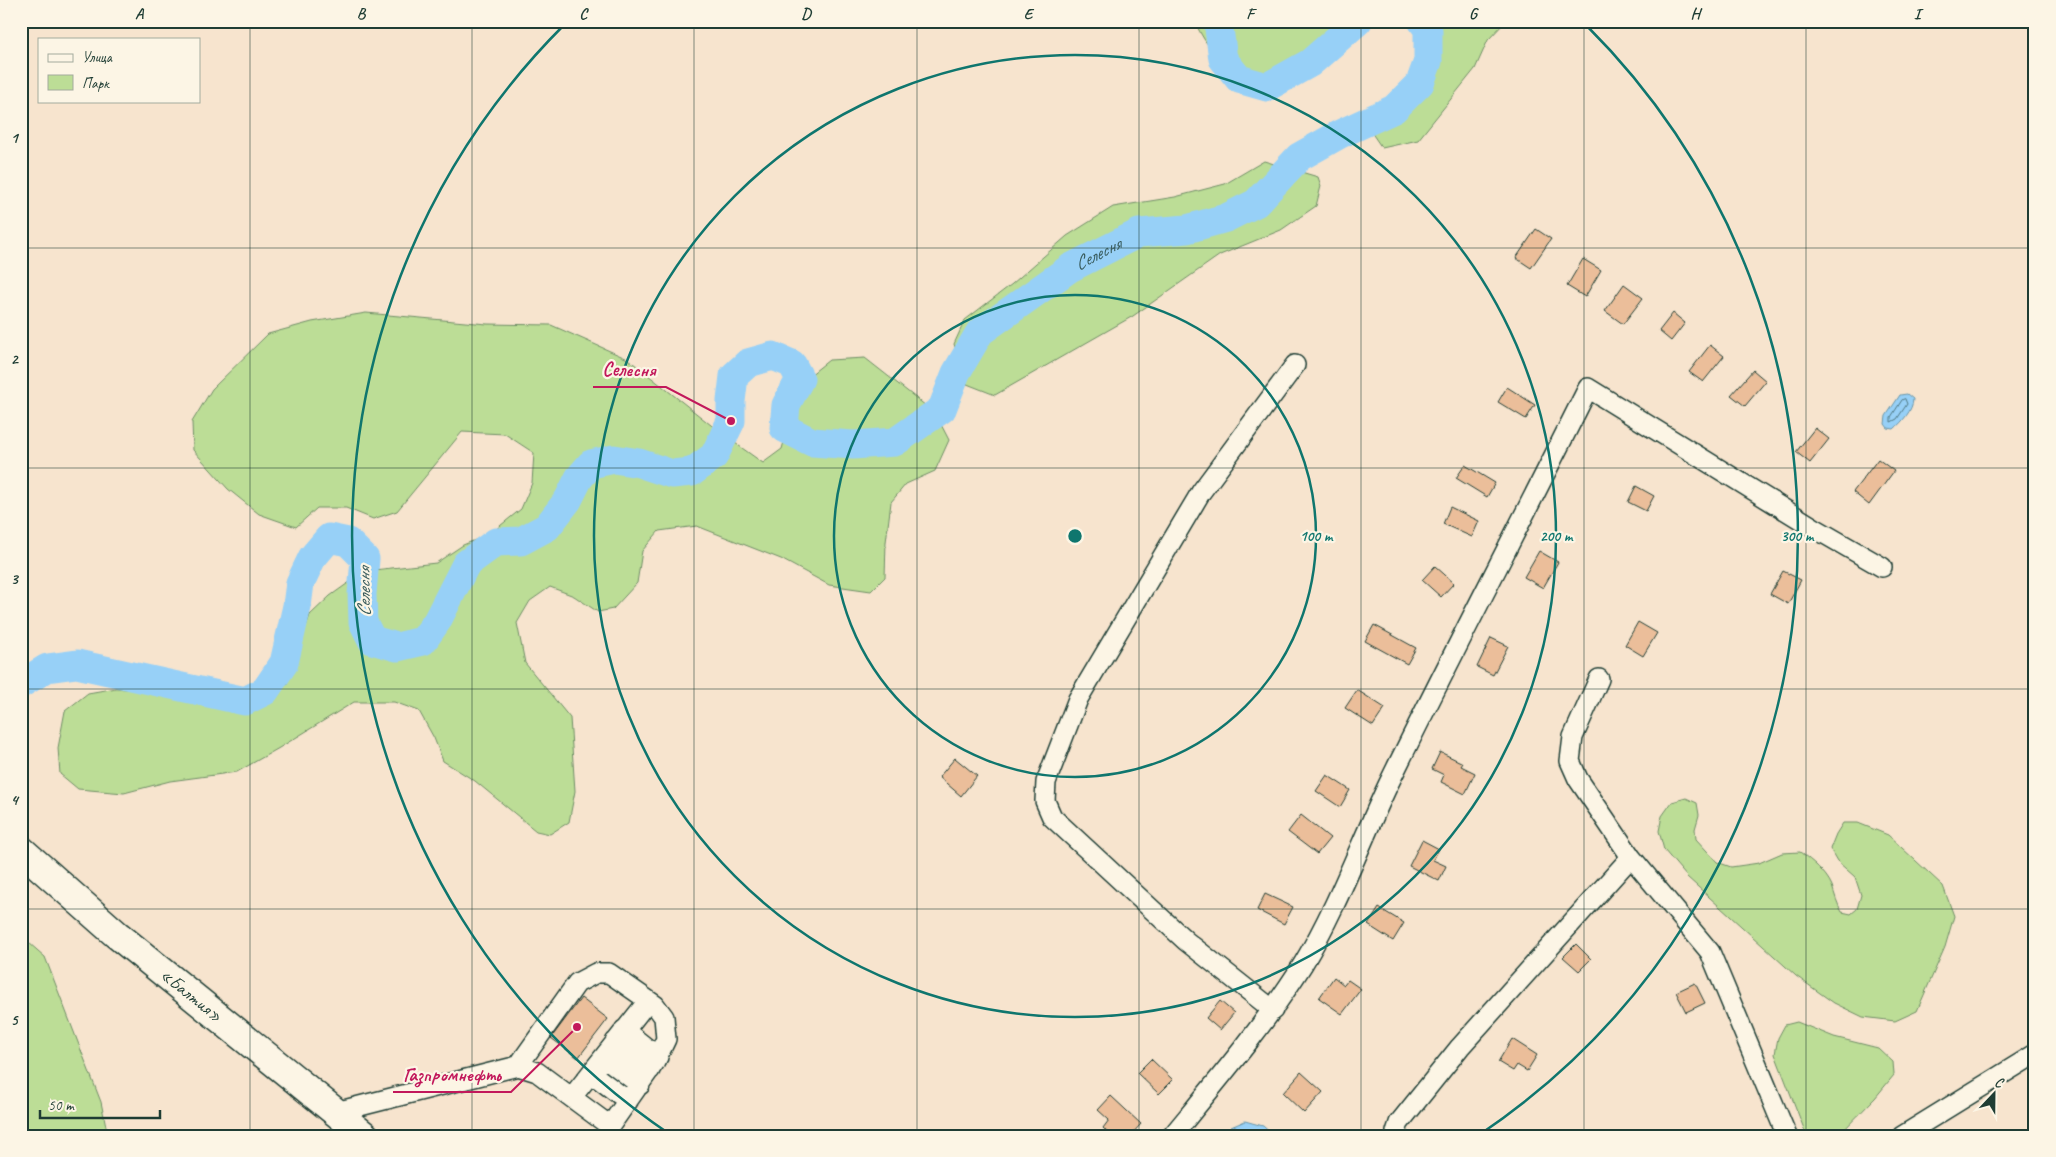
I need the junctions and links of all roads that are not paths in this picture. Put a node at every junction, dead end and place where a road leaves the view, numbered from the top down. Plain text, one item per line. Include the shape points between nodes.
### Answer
1 (1295, 365) dead end
2 (1882, 566) dead end
3 (1599, 679) dead end
4 (21, 850) edge
5 (1631, 857) junction
6 (648, 1000) junction
7 (1273, 1010) junction
8 (614, 1043) junction
9 (2035, 1054) edge
10 (518, 1066) junction
11 (649, 1070) junction
12 (591, 1073) junction
13 (572, 1097) junction
14 (628, 1101) junction
15 (336, 1112) junction
16 (610, 1131) edge
17 (365, 1136) edge
18 (1172, 1136) edge
19 (1398, 1136) edge
20 (1787, 1136) edge
21 (1902, 1136) edge

1 - 7 street via 1201,492 1078,700 1046,782 1044,801 1052,817 1179,935
2 - 7 street via 1816,529 1588,388 1392,777 1329,915
3 - 5 street via 1573,737 1570,761 1578,779
4 - 15 highway, «Балтия» via 116,934
5 - 19 street via 1460,1047 1400,1123 1396,1132
5 - 20 street via 1710,952
6 - 8 street
6 - 10 street via 609,973 596,973 577,983
6 - 11 street via 664,1018 666,1039
7 - 18 street
8 - 11 street
8 - 11 street
8 - 12 street
9 - 21 street
10 - 13 street via 537,1072
10 - 15 street
11 - 14 street
12 - 13 street
12 - 14 street
13 - 16 street
14 - 16 street
15 - 17 highway, «Балтия»

